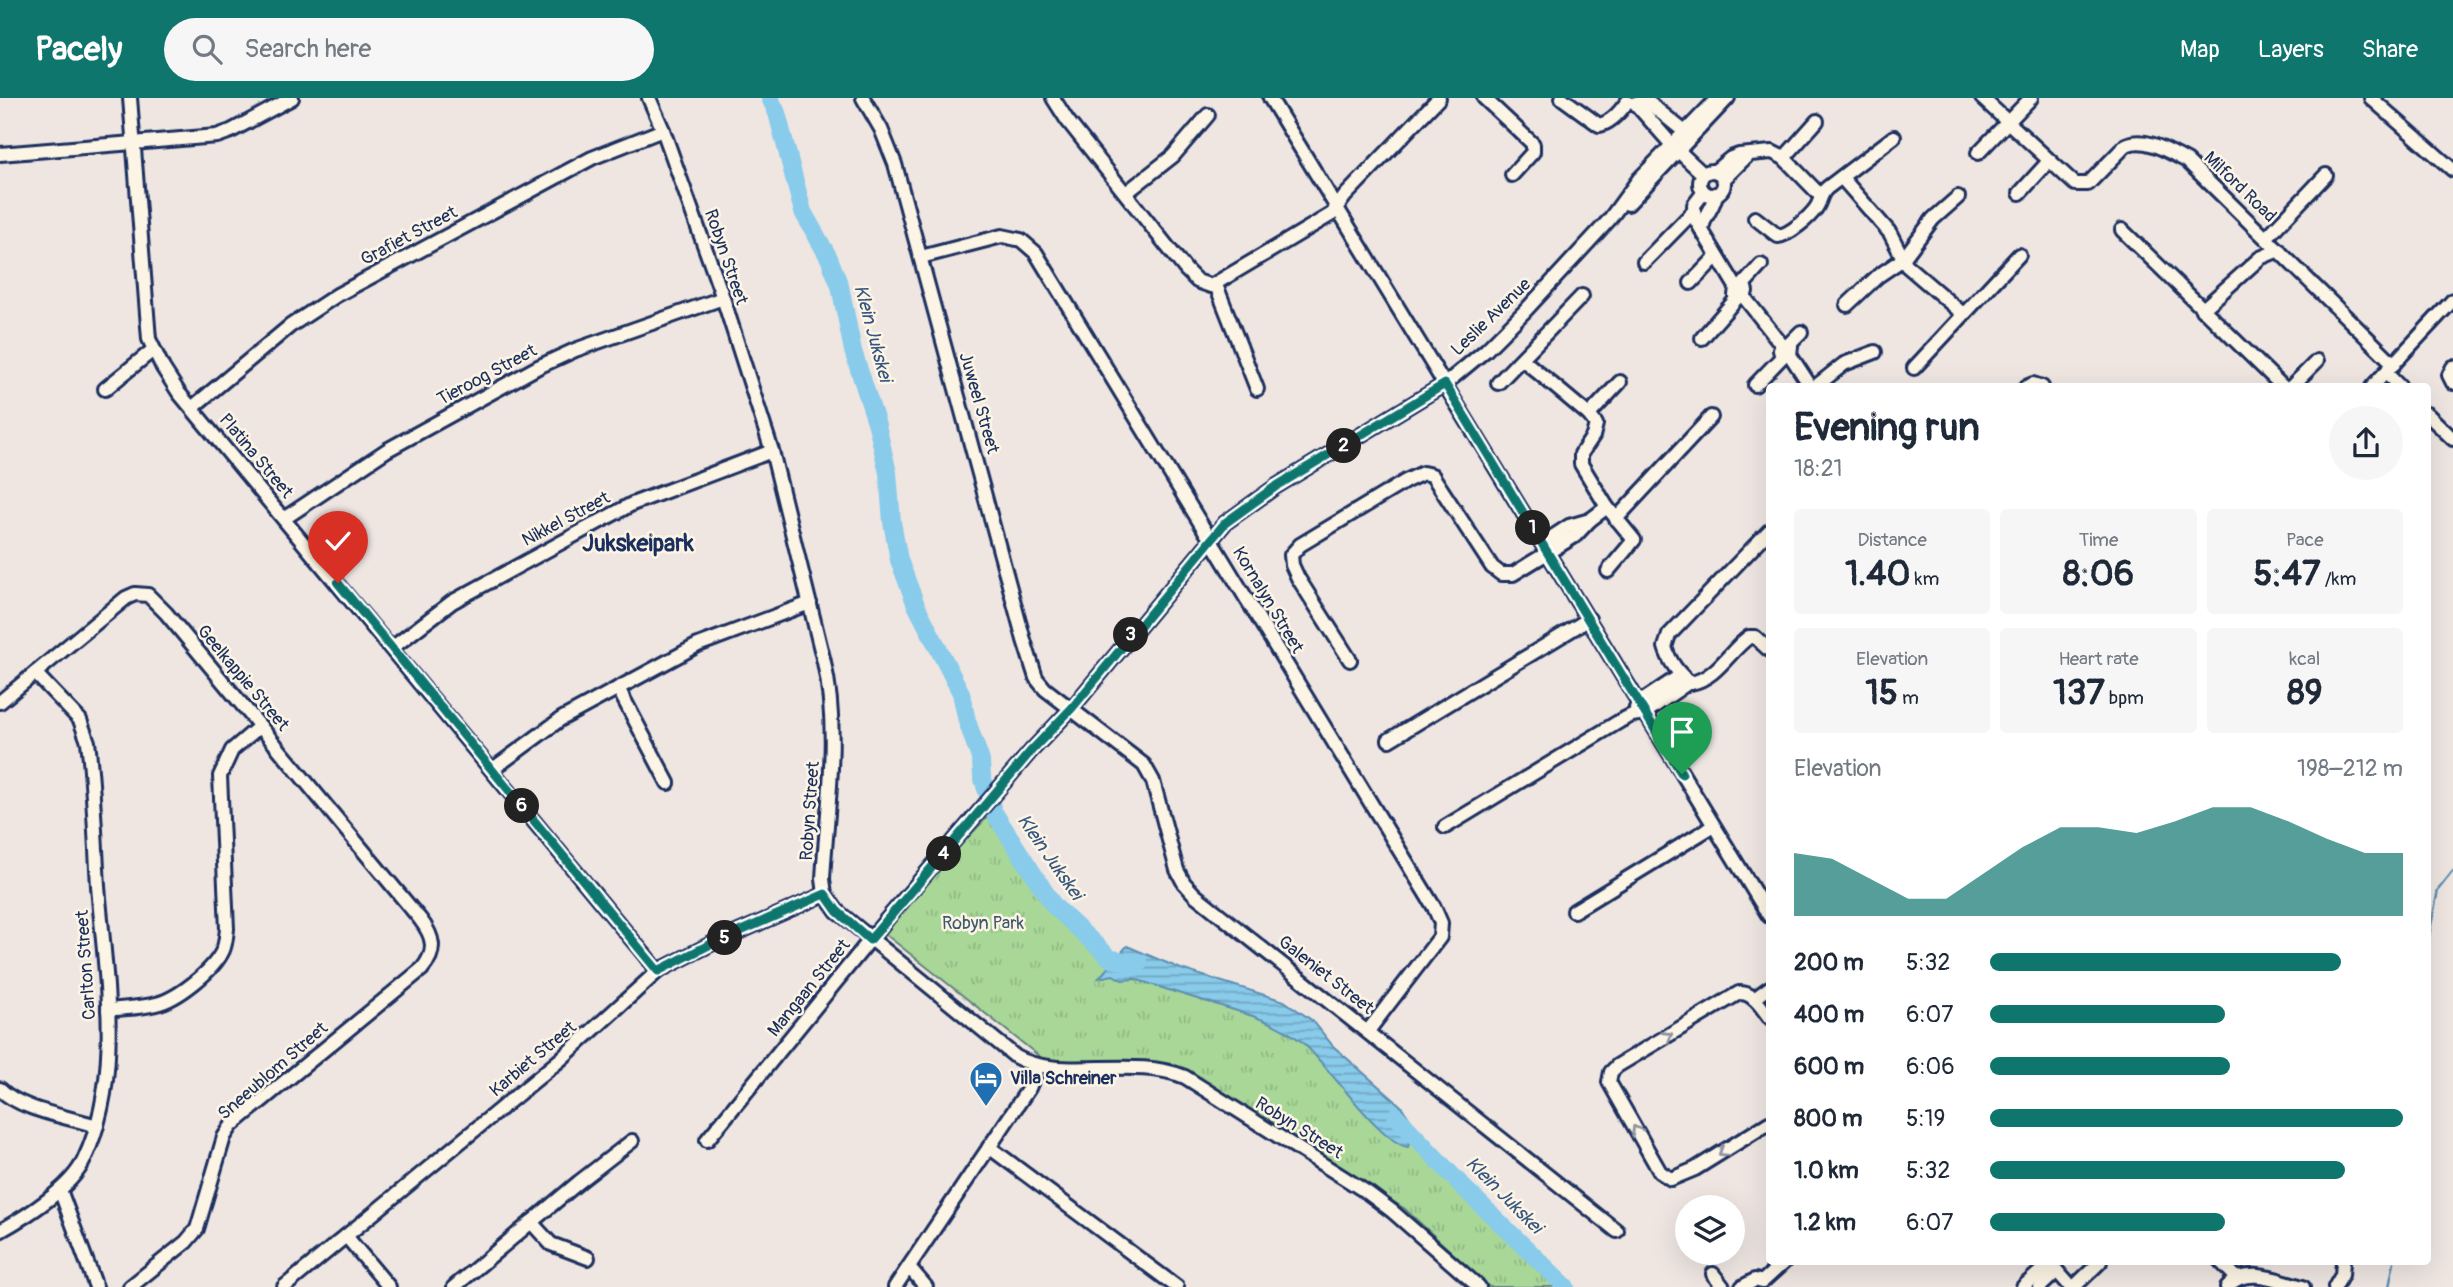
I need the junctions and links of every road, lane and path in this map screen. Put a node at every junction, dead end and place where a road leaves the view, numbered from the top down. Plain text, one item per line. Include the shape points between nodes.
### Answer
1 (130, 98) edge
2 (292, 98) edge
3 (649, 98) edge
4 (863, 98) edge
5 (1053, 98) edge
6 (1270, 98) edge
7 (1439, 98) edge
8 (1484, 98) edge
9 (1562, 98) edge
10 (1718, 98) edge
11 (1728, 98) edge
12 (1982, 98) edge
13 (2031, 98) edge
14 (2371, 98) edge
15 (2379, 98) edge
16 (1634, 100) edge
17 (1208, 115) dead end
18 (1817, 121) dead end
19 (2008, 122) junction
20 (663, 130) junction
21 (1688, 134) junction
22 (1894, 137) dead end
23 (132, 143) junction
24 (1675, 148) junction
25 (1978, 153) dead end
26 (0, 154) edge
27 (1784, 158) junction
28 (2453, 159) edge
29 (2049, 161) junction
30 (2453, 170) edge
31 (1512, 175) dead end
32 (1714, 175) junction
33 (2326, 175) dead end
34 (1842, 178) junction
35 (1126, 193) junction
36 (1710, 193) junction
37 (2020, 193) dead end
38 (1820, 195) junction
39 (1958, 197) dead end
40 (1337, 206) junction
41 (1693, 212) junction
42 (1755, 218) dead end
43 (2122, 230) dead end
44 (1702, 232) junction
45 (2267, 237) junction
46 (2279, 250) junction
47 (2019, 255) dead end
48 (921, 257) junction
49 (1716, 257) junction
50 (1903, 259) junction
51 (1644, 262) dead end
52 (1762, 265) dead end
53 (1691, 283) dead end
54 (1216, 285) junction
55 (1740, 292) junction
56 (1583, 296) dead end
57 (723, 298) junction
58 (2453, 300) edge
59 (1847, 305) dead end
60 (2203, 310) junction
61 (1963, 314) junction
62 (1801, 332) dead end
63 (1702, 338) dead end
64 (153, 350) junction
65 (1786, 350) junction
66 (1875, 352) dead end
67 (1522, 359) junction
68 (2317, 361) dead end
69 (2453, 367) edge
70 (2390, 368) junction
71 (1914, 369) dead end
72 (1620, 382) dead end
73 (1499, 383) dead end
74 (1810, 383) edge
75 (1818, 383) edge
76 (2279, 383) edge
77 (2295, 383) edge
78 (2376, 383) edge
79 (2398, 383) edge
80 (2453, 383) edge
81 (1445, 384) junction
82 (1755, 385) dead end
83 (105, 389) dead end
84 (1257, 389) dead end
85 (192, 407) junction
86 (1589, 415) junction
87 (1711, 417) dead end
88 (2431, 418) edge
89 (2453, 439) edge
90 (772, 451) junction
91 (1607, 507) junction
92 (285, 518) junction
93 (1616, 519) junction
94 (1766, 534) edge
95 (1210, 538) junction
96 (1546, 548) junction
97 (1608, 571) dead end
98 (810, 603) junction
99 (1589, 619) junction
100 (1766, 647) edge
101 (392, 648) junction
102 (1350, 660) dead end
103 (35, 673) junction
104 (1685, 679) junction
105 (618, 688) junction
106 (0, 702) edge
107 (1072, 708) junction
108 (1638, 710) junction
109 (260, 726) junction
110 (1389, 740) dead end
111 (493, 769) junction
112 (668, 783) dead end
113 (1713, 826) junction
114 (1445, 827) dead end
115 (825, 894) junction
116 (1574, 911) dead end
117 (1766, 911) edge
118 (428, 929) joint
119 (870, 940) junction
120 (658, 971) junction
121 (1766, 990) edge
122 (1754, 999) junction
123 (108, 1010) junction
124 (1766, 1013) edge
125 (1368, 1031) junction
126 (1038, 1067) junction
127 (0, 1089) edge
128 (1766, 1125) edge
129 (97, 1126) junction
130 (707, 1140) dead end
131 (632, 1141) dead end
132 (989, 1147) junction
133 (60, 1189) junction
134 (531, 1222) junction
135 (0, 1231) edge
136 (1617, 1231) dead end
137 (346, 1236) junction
138 (588, 1258) dead end
139 (1781, 1265) edge
140 (2052, 1265) edge
141 (2096, 1265) edge
142 (2223, 1265) edge
143 (2342, 1265) edge
144 (909, 1268) junction
145 (1713, 1274) dead end
146 (2232, 1283) edge
147 (1763, 1285) edge
148 (96, 1287) edge
149 (130, 1287) edge
150 (284, 1287) edge
151 (389, 1287) edge
152 (454, 1287) edge
153 (895, 1287) edge
154 (926, 1287) edge
155 (1177, 1287) edge
156 (1479, 1287) edge
157 (1723, 1287) edge
158 (1742, 1287) edge
159 (2023, 1287) edge
160 (2040, 1287) edge
161 (2073, 1287) edge
162 (2304, 1287) edge
163 (2335, 1287) edge

1 - 23 street, Platina Street
2 - 23 street via 217,136
3 - 20 street, Robyn Street
4 - 48 street, Juweel Street via 890,149
5 - 35 street
6 - 40 street
7 - 40 street
8 - 31 street via 1533,144 1533,152
9 - 16 street via 1599,125
10 - 21 street, Leslie Avenue
11 - 21 street, Leslie Avenue
12 - 19 street, Milford Road
13 - 19 street
14 - 30 street
15 - 28 street
16 - 21 street
16 - 24 street
17 - 35 street via 1172,156
18 - 27 street
19 - 25 street
19 - 29 street, Milford Road
20 - 57 street, Robyn Street
20 - 85 street, Grafiet Street via 592,158 337,295 290,326
21 - 24 street, Leslie Avenue
22 - 34 street
23 - 26 street
23 - 64 street, Platina Street via 143,290
24 - 32 street
24 - 81 street, Leslie Avenue via 1620,213 1525,311
27 - 32 street via 1768,151 1748,155
27 - 38 street
29 - 37 street
29 - 45 street, Milford Road via 2081,186 2126,145 2137,142 2160,147 2187,160
32 - 36 street via 1725,185
32 - 36 street via 1700,180
33 - 45 street
34 - 38 street
34 - 50 street via 1890,233
35 - 54 street via 1192,277 1207,286
36 - 41 street via 1694,205
36 - 44 street via 1714,205 1702,223
38 - 42 street via 1816,208 1782,236
39 - 50 street via 1933,219
40 - 54 street via 1329,216
40 - 81 street
41 - 44 street
41 - 51 street
43 - 60 street
44 - 49 street
45 - 46 street, Milford Road
46 - 60 street via 2260,257
46 - 70 street, Milford Road
47 - 61 street
48 - 95 street, Kornalyn Street via 1002,236 1031,247
48 - 107 street, Juweel Street via 1031,664 1039,683
49 - 53 street
49 - 55 street
50 - 59 street
50 - 61 street
52 - 55 street
54 - 84 street
55 - 63 street
55 - 65 street
56 - 67 street
57 - 90 street, Robyn Street
57 - 92 street, Tieroog Street via 538,367 387,450
58 - 70 street
60 - 76 street
61 - 71 street
62 - 65 street
64 - 83 street
64 - 85 street, Platina Street
65 - 74 street
65 - 82 street
66 - 75 street via 1844,364
67 - 73 street
67 - 86 street
68 - 77 street
69 - 80 street via 2449,375
70 - 78 street
70 - 79 street, Milford Road
72 - 86 street
81 - 95 street, Leslie Avenue via 1275,487
81 - 96 street
85 - 92 street, Platina Street
86 - 91 street via 1596,430 1580,459
87 - 93 street
88 - 89 street
90 - 98 street, Robyn Street
90 - 101 street, Nikkel Street via 632,504 452,602
91 - 93 street
91 - 96 street via 1576,536
92 - 101 street, Platina Street
93 - 97 street via 1634,540
94 - 104 street via 1665,641 1665,650
95 - 107 street, Mangaan Street
95 - 125 street, Kornalyn Street via 1441,923 1438,941
96 - 99 street
96 - 102 street via 1513,573 1496,572 1436,479 1423,473 1412,477 1300,545 1291,555 1298,578
98 - 105 street via 712,638
98 - 115 street, Robyn Street via 833,723
99 - 108 street
99 - 110 street
100 - 104 street via 1749,637 1700,681
101 - 111 street, Platina Street
103 - 106 street, Geelkappie Street
103 - 109 street, Geelkappie Street via 126,598 148,595
103 - 123 street, Carlton Street via 80,720 88,742
104 - 108 street
105 - 111 street via 547,728
105 - 112 street
107 - 119 street, Mangaan Street
107 - 125 street, Galeniet Street via 1148,771 1184,883
108 - 113 street
108 - 114 street
109 - 118 street, Geelkappie Street
109 - 123 street via 232,750 220,776 227,929 223,951 169,999
111 - 120 street, Platina Street
113 - 116 street
113 - 117 street
115 - 119 street, Robyn Street
115 - 120 street, Karbiet Street
118 - 149 street, Sneeublom Street via 433,948 422,969 232,1125 221,1146 197,1229
119 - 126 street, Robyn Street via 1001,1046
119 - 130 street, Mangaan Street
120 - 137 street, Karbiet Street via 561,1059
121 - 122 street
122 - 124 street
128 -> 122 street via 1671,1179 1660,1172 1609,1082 1617,1066 1734,996 1744,992
123 - 129 street, Carlton Street via 107,1070
125 - 136 street, Galeniet Street
126 - 132 street
126 - 156 street, Robyn Street via 1152,1068 1185,1077 1368,1193
127 - 129 street via 24,1104
129 - 133 street, Carlton Street via 82,1165
131 - 134 street
132 - 144 street
132 - 155 street
133 - 135 street, Carlton Street
133 - 148 street
134 - 138 street via 551,1244
134 - 152 street
137 - 150 street, Karbiet Street
137 - 151 street
139 - 147 street
140 - 159 street
140 - 160 street
140 - 161 street
141 - 161 street
142 - 146 street
143 - 163 street
144 - 153 street
144 - 154 street
145 - 157 street
146 - 162 street via 2248,1275
147 - 158 street via 1755,1280

